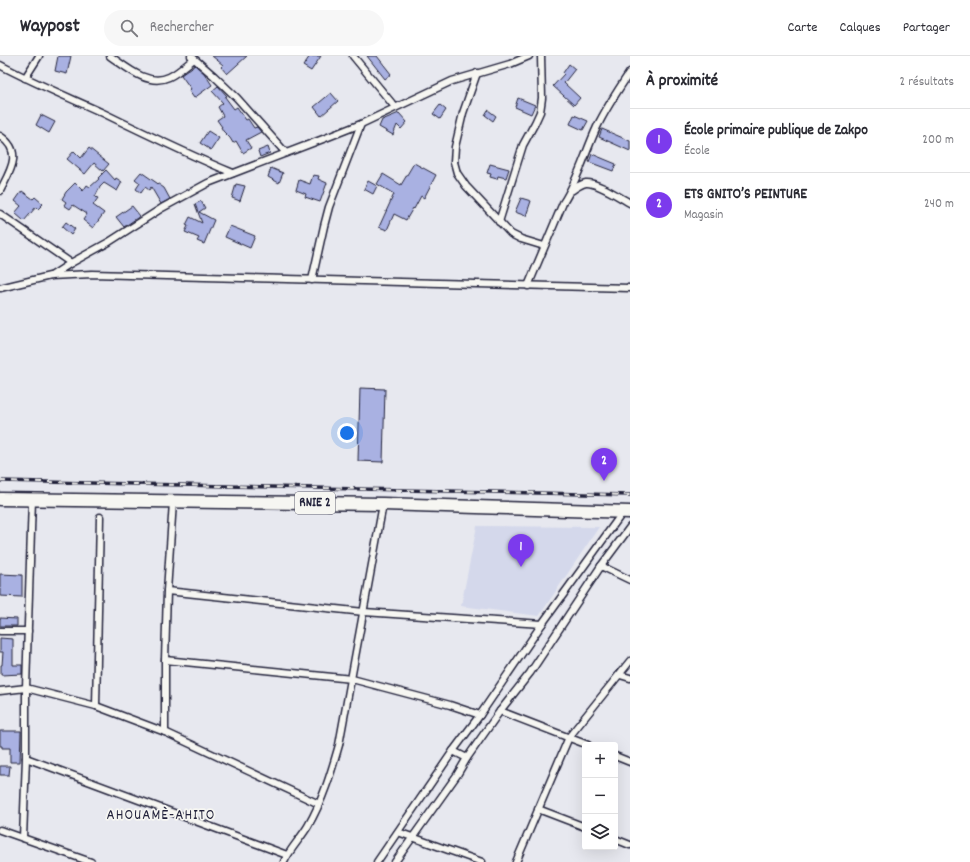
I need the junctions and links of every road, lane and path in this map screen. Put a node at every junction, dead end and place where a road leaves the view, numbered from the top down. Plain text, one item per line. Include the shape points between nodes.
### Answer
1 (39, 56) edge
2 (110, 56) edge
3 (353, 56) edge
4 (529, 56) edge
5 (540, 56) edge
6 (192, 57) edge
7 (0, 65) edge
8 (630, 72) edge
9 (476, 73) junction
10 (25, 78) junction
11 (396, 108) junction
12 (361, 124) junction
13 (0, 136) edge
14 (286, 153) junction
15 (233, 173) junction
16 (0, 191) edge
17 (570, 192) junction
18 (630, 203) edge
19 (0, 214) edge
20 (499, 222) junction
21 (544, 246) junction
22 (71, 263) junction
23 (50, 276) junction
24 (312, 280) junction
25 (528, 286) junction
26 (0, 288) edge
27 (630, 288) edge
28 (0, 499) edge
29 (32, 499) junction
30 (173, 502) junction
31 (383, 504) junction
32 (626, 512) edge
33 (100, 517) dead end
34 (630, 527) edge
35 (601, 566) junction
36 (630, 580) edge
37 (167, 591) junction
38 (364, 612) junction
39 (542, 624) junction
40 (0, 631) edge
41 (28, 631) junction
42 (165, 660) junction
43 (630, 662) edge
44 (620, 675) junction
45 (630, 678) edge
46 (352, 679) junction
47 (26, 688) junction
48 (0, 691) edge
49 (96, 706) junction
50 (500, 711) junction
51 (480, 715) junction
52 (165, 732) junction
53 (569, 737) junction
54 (582, 742) edge
55 (453, 751) junction
56 (618, 757) edge
57 (26, 758) junction
58 (467, 758) junction
59 (630, 762) edge
60 (319, 804) junction
61 (538, 809) junction
62 (582, 826) edge
63 (0, 830) edge
64 (398, 832) junction
65 (413, 837) junction
66 (23, 838) junction
67 (618, 840) edge
68 (630, 845) edge
69 (287, 855) junction
70 (91, 862) edge
71 (284, 862) edge
72 (377, 862) edge
73 (395, 862) edge
74 (482, 862) edge
75 (516, 862) edge

1 - 10 street
2 - 6 street via 143,78 156,80 168,78
3 - 11 street
4 - 9 street
5 - 20 street via 540,112 523,145
6 - 14 street via 237,98
7 - 10 street
8 - 17 street via 596,129
9 - 11 street via 452,81
9 - 20 street via 463,113 454,162 457,173 466,186
10 - 15 street
11 - 12 street
12 - 14 street
12 - 24 street via 329,207
13 - 16 street via 11,146 14,161
14 - 15 street
15 - 22 street via 208,183 162,208
17 - 18 street via 585,183 592,184
17 - 21 street
19 - 22 street
20 - 21 street via 511,234
21 - 25 street
22 - 23 street
23 - 24 street via 92,274
23 - 26 street
24 - 25 street
25 - 27 street
28 - 29 highway, RNIE 2
29 - 30 highway, RNIE 2
29 - 41 street
30 - 31 highway, RNIE 2
30 - 37 street
31 - 32 highway, RNIE 2
31 - 38 street
32 - 39 street
33 - 49 street
34 - 35 street
35 - 36 street
35 - 50 street via 530,673
37 - 38 street
37 - 42 street
38 - 39 street
38 - 46 street
39 - 51 street
40 - 41 street
41 - 47 street
42 - 46 street
42 - 52 street
43 - 44 street
44 - 45 street
44 - 53 street
46 - 51 street
46 - 60 street via 339,744
47 - 48 street
47 - 49 street
47 - 57 street
49 - 52 street
50 - 53 street
50 - 58 street
51 - 55 street
52 - 60 street
53 - 54 street
53 - 61 street
55 - 58 street
55 - 64 street
56 - 59 street
57 - 66 street
57 - 69 street
58 - 65 street
60 - 69 street via 308,827
61 - 62 street
61 - 75 street
63 - 66 street
64 - 65 street
64 - 72 street
65 - 73 street
65 - 74 street
66 - 70 street
67 - 68 street
69 - 71 street

